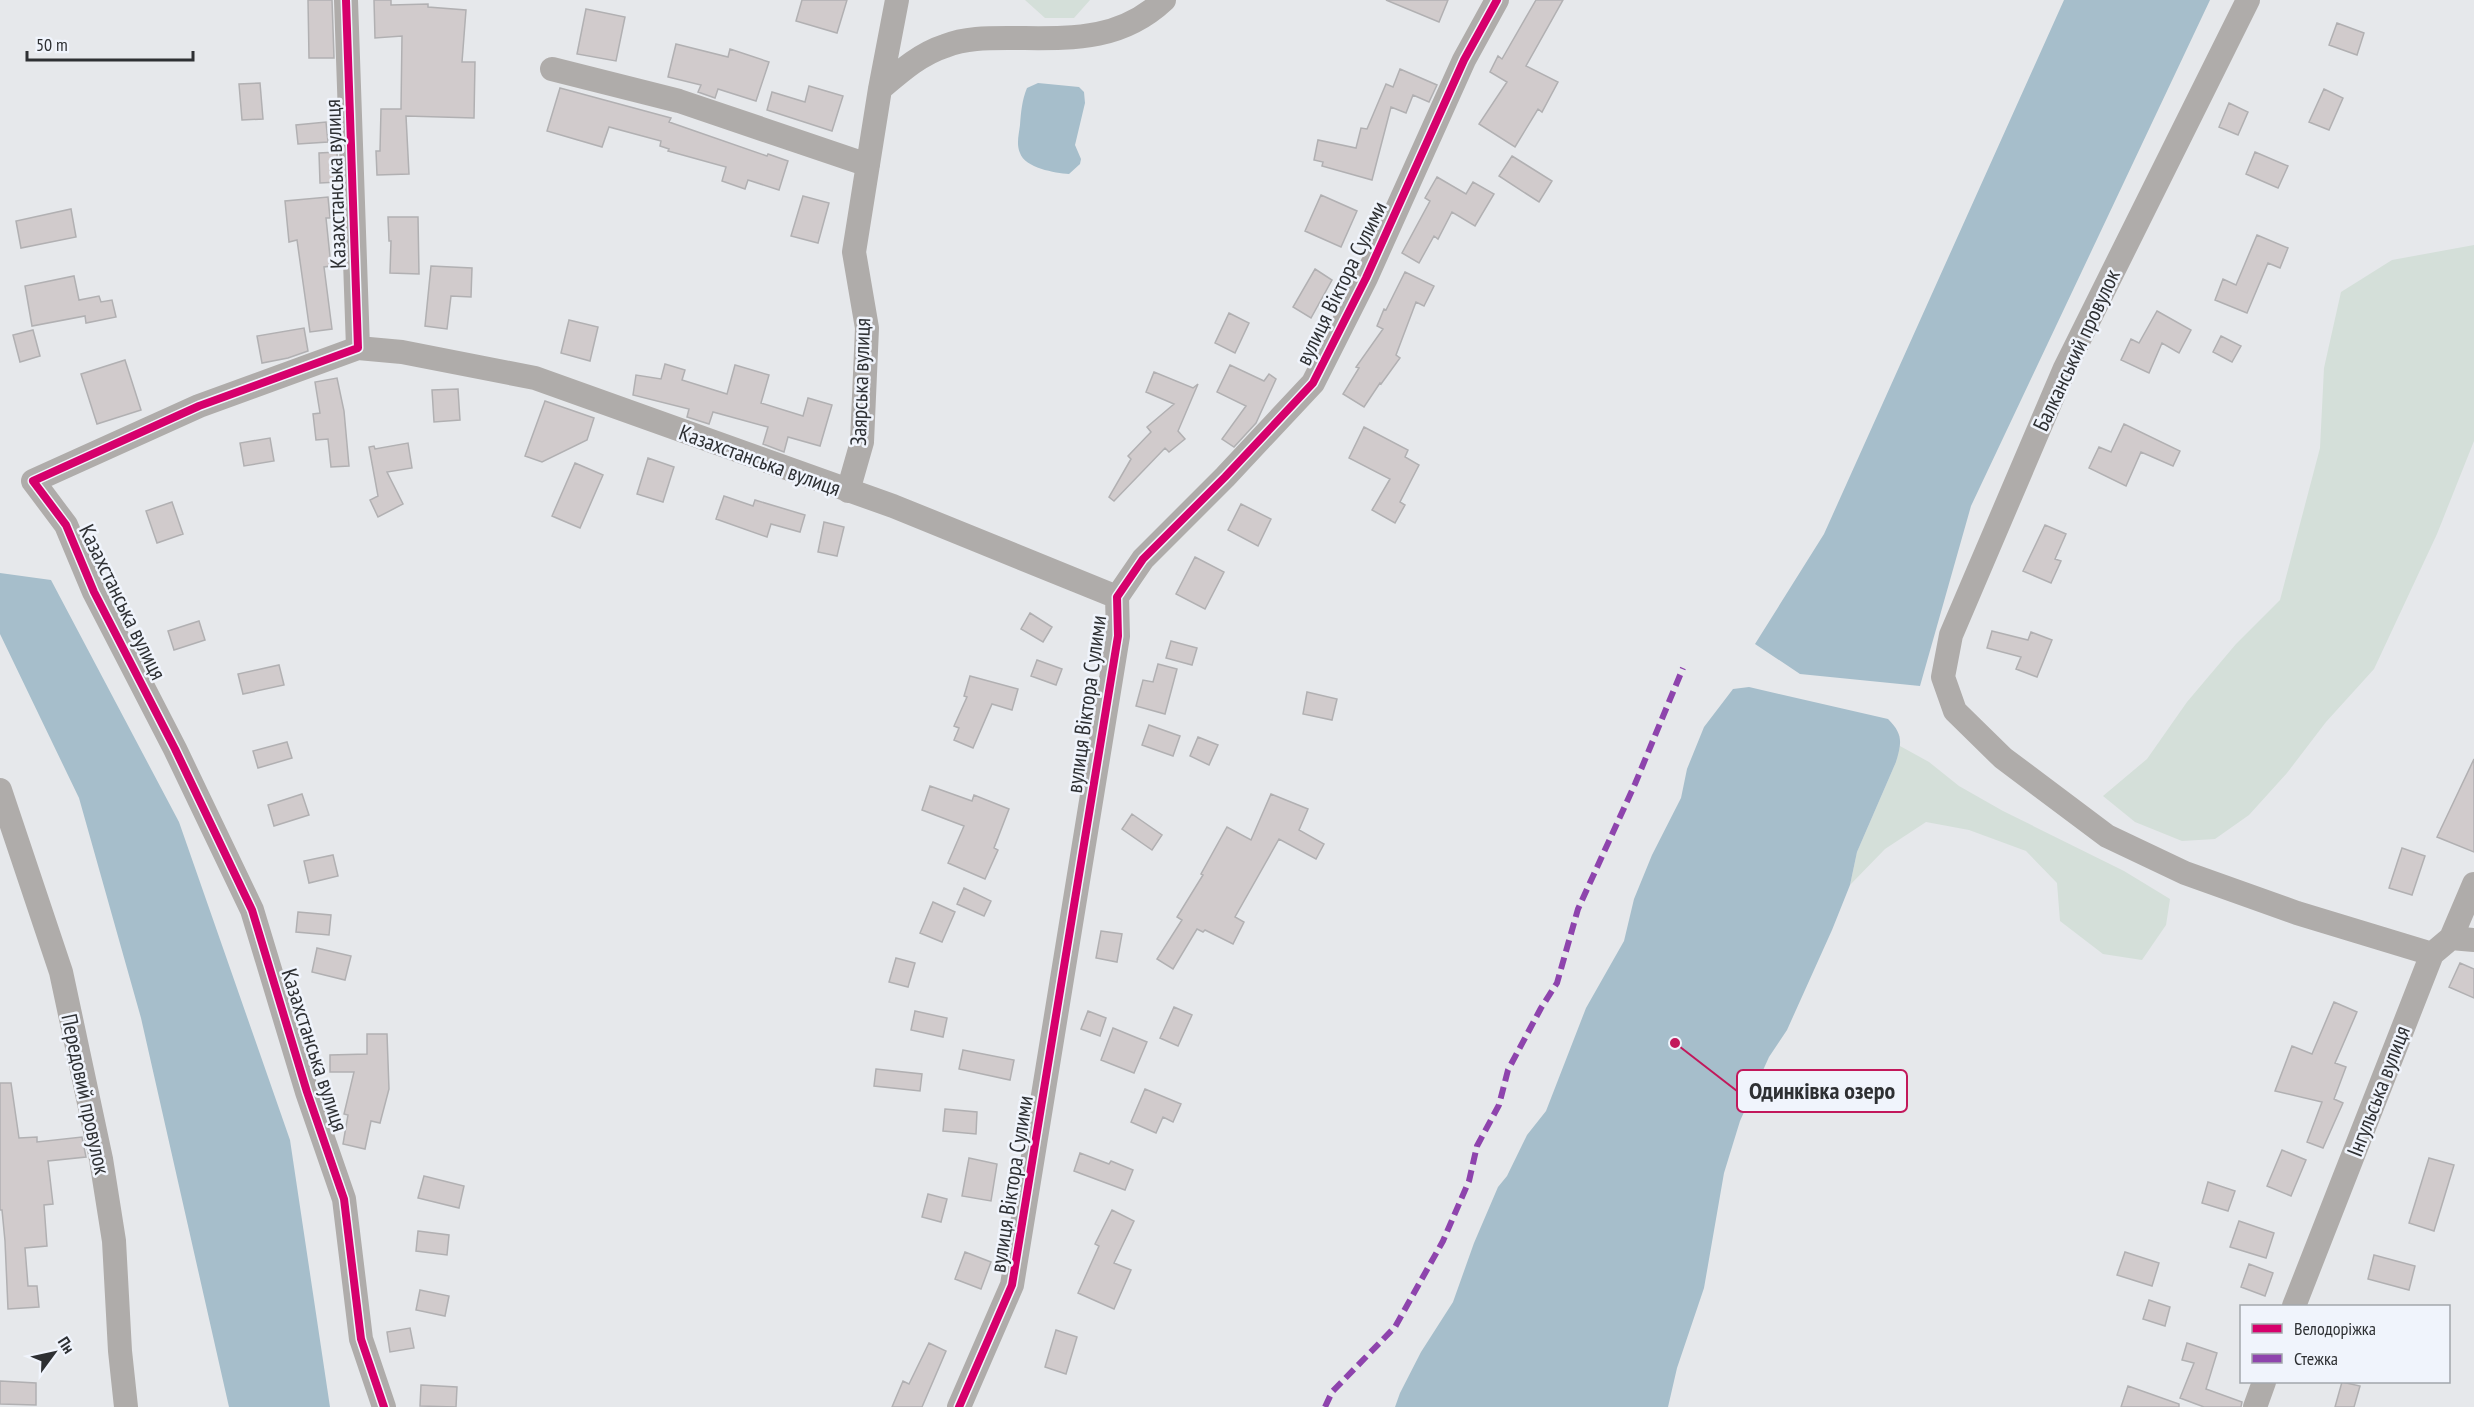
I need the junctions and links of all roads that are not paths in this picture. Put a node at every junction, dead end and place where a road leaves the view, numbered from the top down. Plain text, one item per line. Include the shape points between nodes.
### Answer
1 (346, 0) edge
2 (897, 0) edge
3 (1164, 0) edge
4 (1497, 0) edge
5 (2248, 0) edge
6 (552, 69) dead end
7 (880, 89) junction
8 (868, 165) junction
9 (358, 348) junction
10 (848, 491) junction
11 (1117, 597) junction
12 (0, 790) edge
13 (2474, 884) edge
14 (2463, 939) edge
15 (2432, 954) junction
16 (2294, 1305) edge
17 (2264, 1383) edge
18 (126, 1407) edge
19 (384, 1407) edge
20 (959, 1407) edge
21 (2255, 1407) edge

1 - 9 street, Казахстанська вулиця
2 - 7 street, Заярська вулиця
3 - 7 street via 1148,15 1110,33 1068,38 977,38 945,45 909,64
4 - 11 street, вулиця Віктора Сулими via 1464,60 1313,383 1143,559
5 - 15 street, Балканський провулок via 2065,368 1951,635 1943,677 1955,711 2003,758 2107,836 2196,877 2297,914
6 - 8 street via 679,101
7 - 8 street, Заярська вулиця
8 - 10 street, Заярська вулиця via 854,252 867,328 862,442
9 - 10 street, Казахстанська вулиця via 402,352 535,378
9 - 19 street, Казахстанська вулиця via 199,406 33,481 66,525 94,591 252,910 307,1092 345,1199 361,1338
10 - 11 street, Казахстанська вулиця
11 - 20 street, вулиця Віктора Сулими via 1118,636 1012,1285
12 - 18 street, Передовий провулок via 61,972 101,1159 114,1241
13 - 14 street, Інгульська вулиця
14 - 15 street, Інгульська вулиця
15 - 16 street, Інгульська вулиця
17 - 21 street

